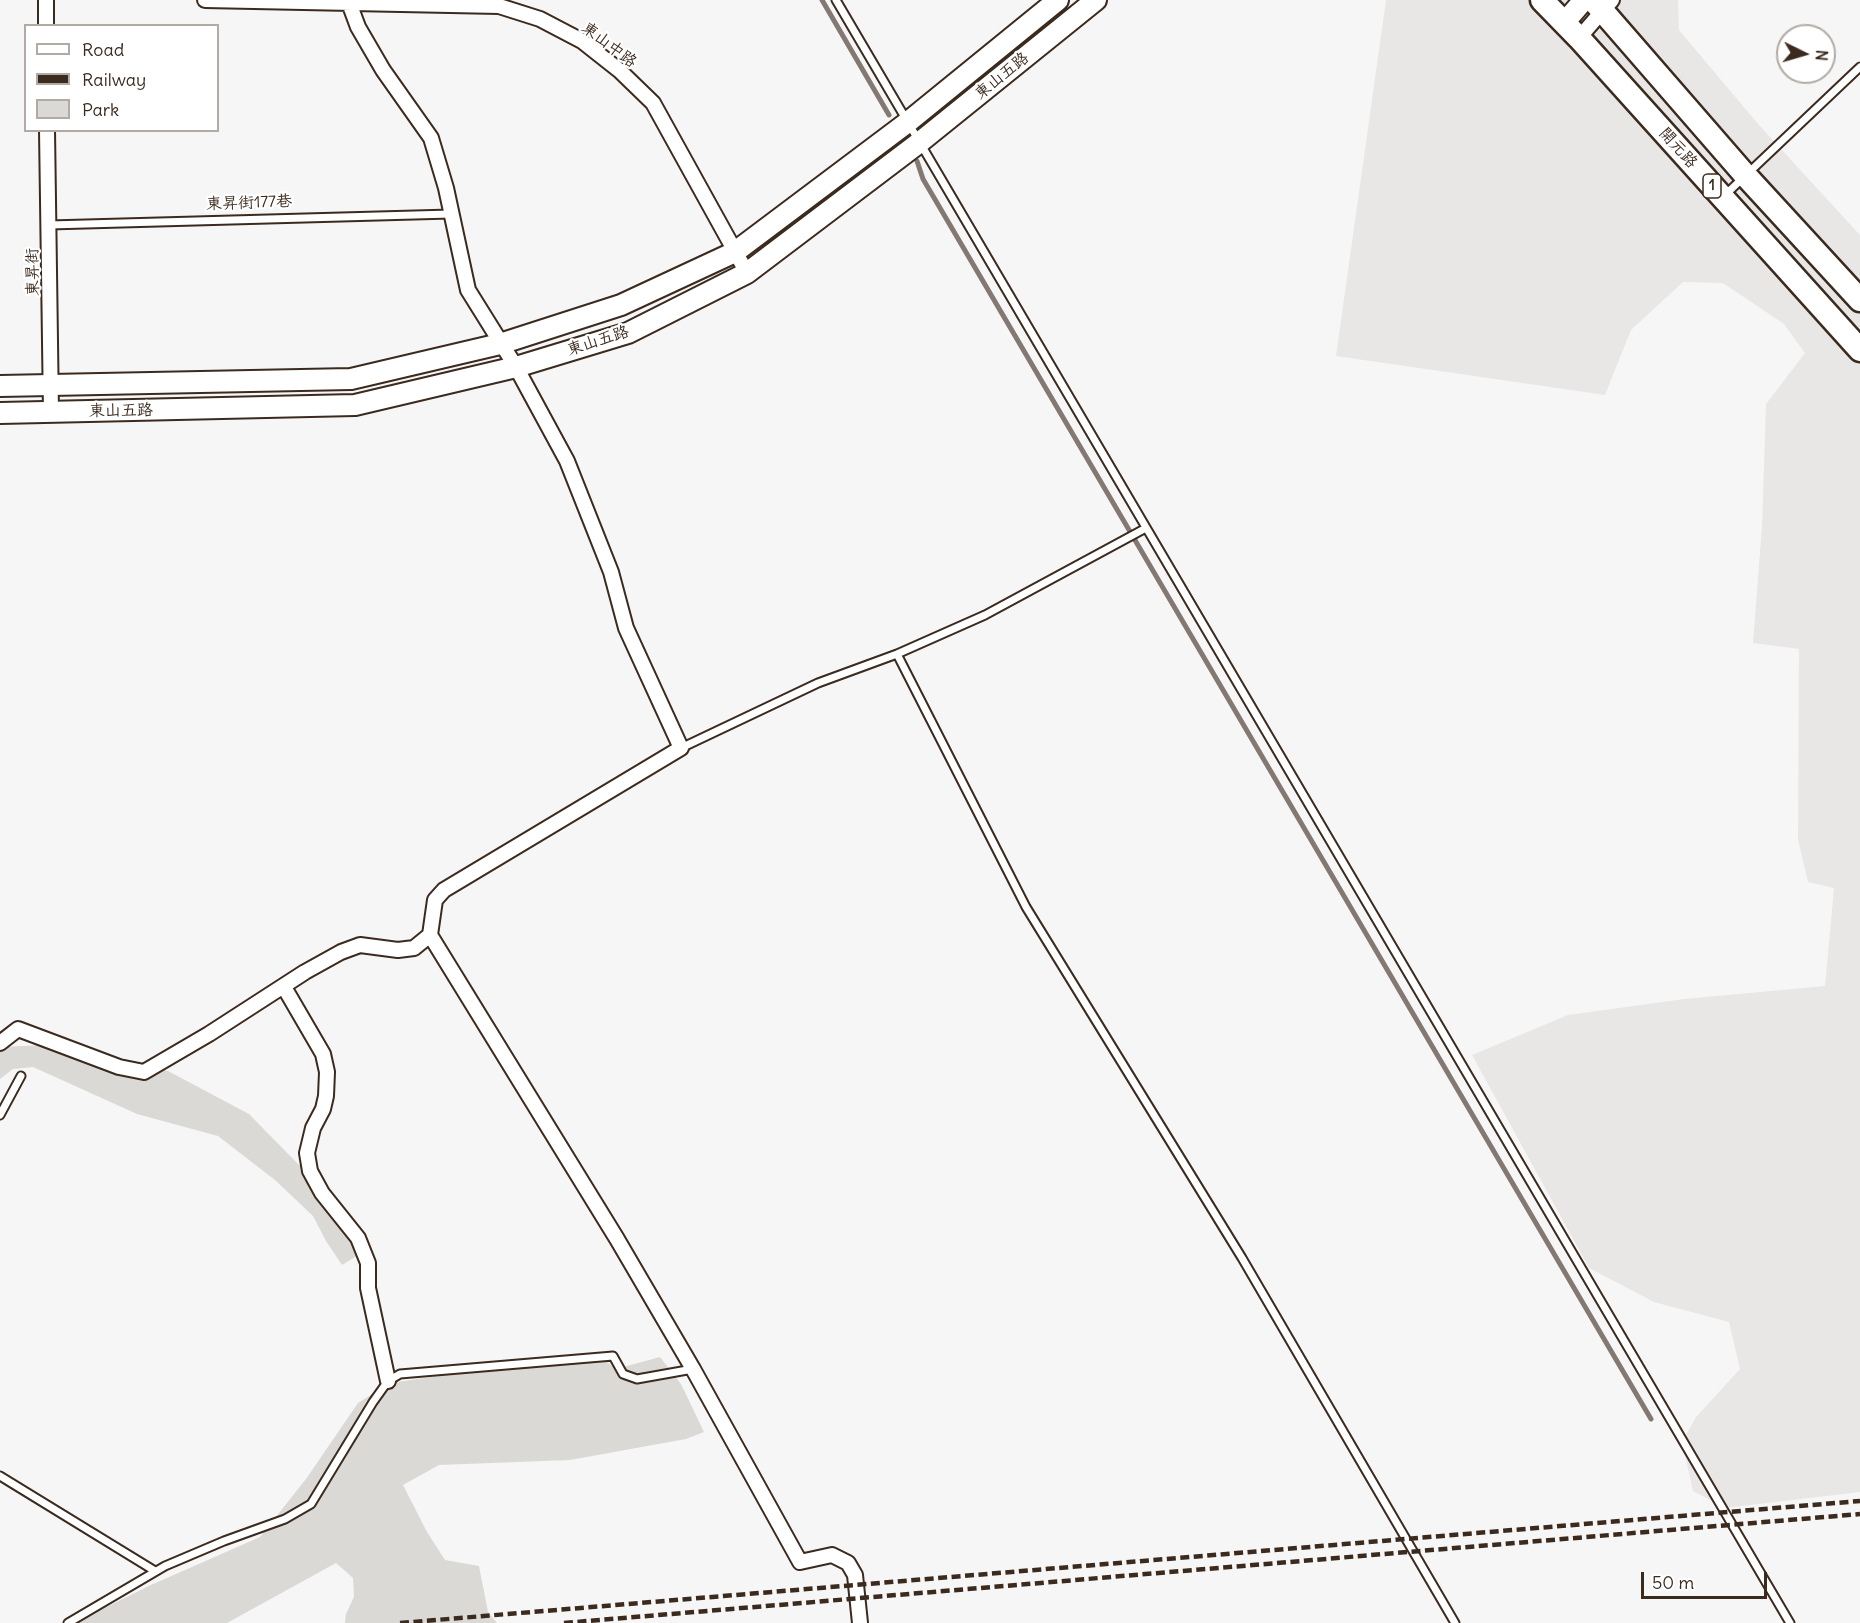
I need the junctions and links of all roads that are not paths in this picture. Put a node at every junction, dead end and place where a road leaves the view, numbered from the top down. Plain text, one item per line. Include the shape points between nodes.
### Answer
1 (45, 0) edge
2 (205, 0) edge
3 (836, 0) edge
4 (1058, 0) edge
5 (1096, 0) edge
6 (349, 2) edge
7 (435, 2) edge
8 (1548, 2) edge
9 (1598, 3) edge
10 (46, 24) edge
11 (1571, 31) junction
12 (1860, 66) edge
13 (908, 122) junction
14 (47, 132) edge
15 (920, 142) junction
16 (1746, 176) junction
17 (1723, 198) junction
18 (451, 214) junction
19 (49, 225) junction
20 (735, 252) junction
21 (747, 273) junction
22 (1860, 300) edge
23 (500, 344) junction
24 (1860, 350) edge
25 (516, 367) junction
26 (0, 386) edge
27 (51, 386) junction
28 (51, 412) junction
29 (0, 413) edge
30 (1146, 528) junction
31 (897, 654) junction
32 (681, 748) junction
33 (430, 935) junction
34 (284, 987) junction
35 (0, 1043) edge
36 (21, 1076) dead end
37 (0, 1115) edge
38 (693, 1369) junction
39 (388, 1381) junction
40 (0, 1476) edge
41 (155, 1571) junction
42 (68, 1623) edge
43 (860, 1623) edge
44 (1455, 1623) edge
45 (1790, 1623) edge

1 - 10 street
2 - 6 street, 東山中路
3 - 13 lane
4 - 13 street, 東山五路
5 - 15 street, 東山五路
6 - 7 street, 東山中路
6 - 18 street via 382,70 431,138
7 - 20 street, 東山中路 via 499,6 540,19 582,41 620,71 653,103
8 - 11 main road, 開元路 / 1
9 - 11 street
9 - 16 main road, 開元路 / 1
11 - 17 main road, 開元路 / 1
12 - 16 lane
13 - 15 lane
13 - 20 street, 東山五路
14 - 19 street, 東昇街
15 - 21 street, 東山五路
15 - 30 lane
16 - 17 lane
16 - 22 main road, 開元路 / 1
17 - 24 main road, 開元路 / 1
18 - 19 lane, 東昇街177巷
18 - 23 street via 468,290
19 - 27 street, 東昇街
20 - 21 street, 東山中路
20 - 23 street, 東山五路 via 621,305
21 - 25 street, 東山五路 via 628,333
23 - 25 street
23 - 27 street, 東山五路 via 351,380
25 - 28 street, 東山五路 via 356,405
25 - 32 street via 567,461 611,572 626,628
26 - 27 street, 東山五路
27 - 28 street, 東昇街
28 - 29 street, 東山五路
30 - 31 lane via 985,615
30 - 45 lane
31 - 32 lane via 818,683
31 - 44 lane via 1026,907 1242,1258
32 - 33 street via 444,890 435,900
33 - 34 street via 414,948 360,945 341,952
33 - 38 street
34 - 35 street via 144,1072 119,1067 18,1029
34 - 39 street via 323,1054 327,1072 323,1109 307,1153 310,1171 322,1193 358,1238 368,1263 368,1288
36 - 37 lane
38 - 39 lane via 637,1379 623,1374 613,1356 400,1374
38 - 43 street via 800,1562 832,1555 848,1563 855,1575
39 - 41 lane via 311,1504 285,1519
40 - 41 lane
41 - 42 lane

